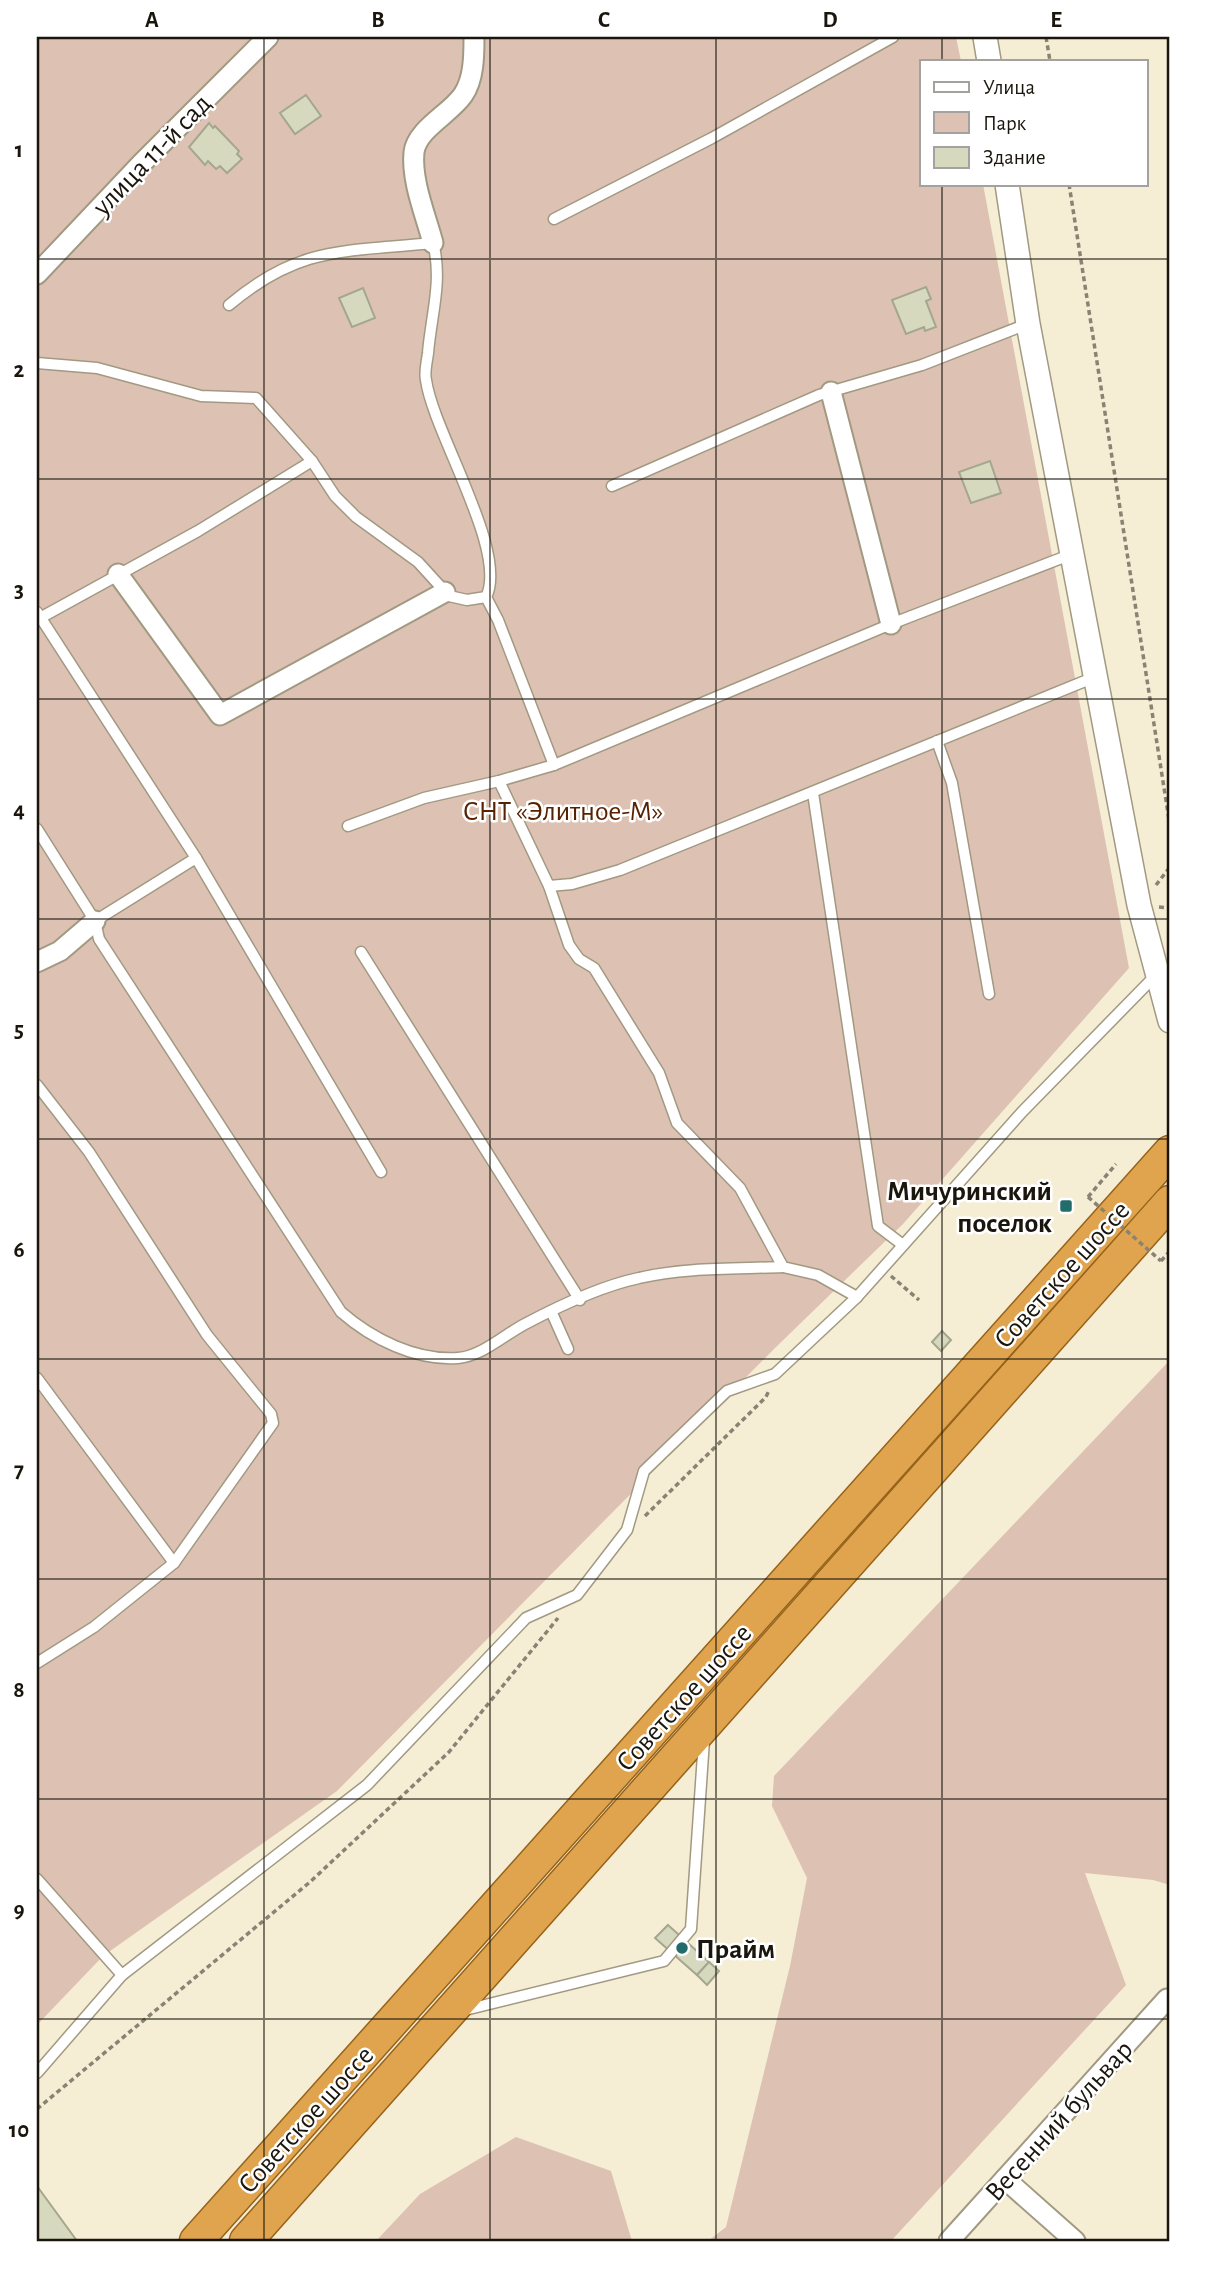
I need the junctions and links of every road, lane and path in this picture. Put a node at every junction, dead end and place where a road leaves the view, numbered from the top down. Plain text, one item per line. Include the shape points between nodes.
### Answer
1 (268, 37) edge
2 (474, 37) edge
3 (893, 37) edge
4 (985, 37) edge
5 (1046, 37) edge
6 (989, 60) edge
7 (1050, 60) edge
8 (1007, 186) edge
9 (1069, 186) edge
10 (554, 219) dead end
11 (433, 243) junction
12 (37, 274) edge
13 (229, 305) dead end
14 (1028, 324) junction
15 (37, 363) edge
16 (831, 392) junction
17 (312, 461) junction
18 (612, 486) dead end
19 (1072, 554) junction
20 (118, 574) junction
21 (445, 592) junction
22 (486, 597) junction
23 (39, 615) edge
24 (891, 624) junction
25 (1095, 676) junction
26 (937, 741) junction
27 (554, 765) junction
28 (499, 781) junction
29 (813, 793) junction
30 (348, 826) dead end
31 (1170, 826) edge
32 (37, 829) edge
33 (196, 858) junction
34 (549, 886) junction
35 (95, 921) junction
36 (361, 952) dead end
37 (37, 962) edge
38 (1156, 975) junction
39 (989, 994) dead end
40 (1170, 1021) edge
41 (37, 1085) edge
42 (1170, 1152) edge
43 (1116, 1164) dead end
44 (381, 1172) dead end
45 (1170, 1202) edge
46 (903, 1245) junction
47 (1170, 1251) edge
48 (783, 1267) junction
49 (896, 1280) dead end
50 (857, 1297) junction
51 (580, 1300) junction
52 (919, 1300) dead end
53 (551, 1311) junction
54 (568, 1349) dead end
55 (775, 1374) junction
56 (37, 1378) edge
57 (627, 1530) junction
58 (174, 1563) junction
59 (577, 1595) junction
60 (37, 1662) edge
61 (704, 1727) junction
62 (37, 1879) edge
63 (122, 1975) junction
64 (1168, 2000) edge
65 (447, 2014) junction
66 (37, 2073) edge
67 (37, 2109) edge
68 (1005, 2179) junction
69 (193, 2241) edge
70 (246, 2241) edge
71 (949, 2241) edge
72 (1075, 2241) edge

1 - 12 street, улица 11-й сад
2 - 11 street via 472,73 464,94 419,139 414,150
3 - 10 lane
4 - 6 street
5 - 7 path
8 - 14 street
9 - 31 path
11 - 13 lane via 319,254 258,280
11 - 22 lane via 439,278 425,380 483,537 491,571
14 - 16 lane via 922,365
14 - 19 street
15 - 17 lane via 97,368 201,396 256,398
16 - 18 lane
16 - 24 street
17 - 20 lane
17 - 21 lane via 335,496 356,517 418,562
19 - 24 lane
19 - 25 street
20 - 21 street via 220,715
20 - 23 lane
21 - 22 lane via 467,600
22 - 27 lane
23 - 33 lane
24 - 27 lane
25 - 26 lane
25 - 38 street
26 - 29 lane
26 - 39 lane via 952,783
27 - 28 lane
28 - 30 lane via 424,797
28 - 34 lane
29 - 34 lane via 620,870
29 - 46 lane via 878,1226
32 - 35 lane
33 - 35 lane
33 - 44 lane
34 - 48 lane via 569,945 579,959 594,968 659,1073 677,1123 740,1188
35 - 37 street via 60,951
35 - 53 lane via 99,939 341,1312 391,1345 459,1357 478,1352
36 - 51 lane
38 - 40 street
38 - 46 lane via 1022,1112
41 - 58 lane via 89,1152 207,1335 271,1414 272,1423 264,1437
42 - 69 highway, Советское шоссе
43 - 47 path, bridge via 1088,1197 1161,1261
45 - 61 highway, Советское шоссе
46 - 50 lane
48 - 50 lane via 818,1275
48 - 51 lane via 639,1278
49 - 52 path
50 - 55 lane
51 - 53 lane
53 - 54 lane
55 - 57 path via 766,1397
55 - 57 lane via 727,1391 644,1471
56 - 58 lane
57 - 59 lane
58 - 60 lane via 94,1628
59 - 63 lane via 526,1618 367,1785
59 - 67 path via 449,1752 310,1882
61 - 65 highway, Советское шоссе
61 - 65 lane via 691,1929 664,1961
62 - 63 lane
63 - 66 lane
64 - 68 street, Весенний бульвар
65 - 70 highway, Советское шоссе
68 - 71 street, Весенний бульвар
68 - 72 street

